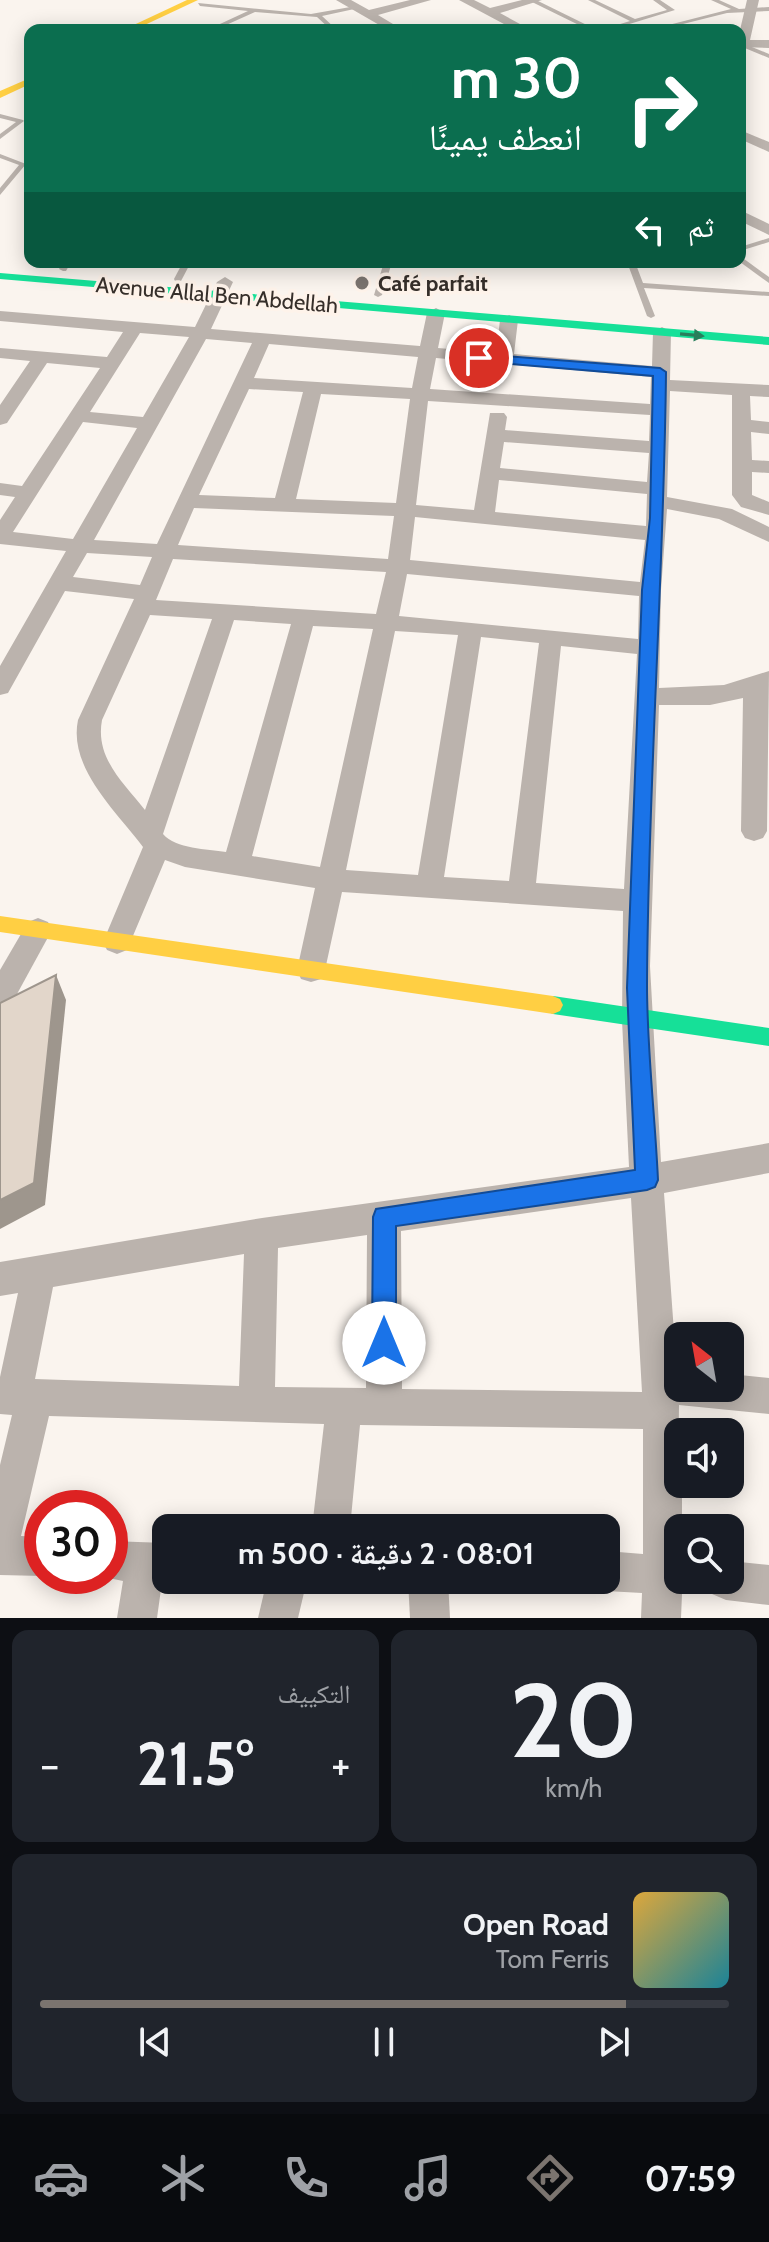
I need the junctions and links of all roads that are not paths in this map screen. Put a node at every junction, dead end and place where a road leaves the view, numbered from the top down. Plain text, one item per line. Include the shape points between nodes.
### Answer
1 (342, 0) edge
2 (425, 0) edge
3 (465, 0) edge
4 (534, 0) edge
5 (591, 0) edge
6 (656, 0) edge
7 (714, 0) edge
8 (201, 1) edge
9 (752, 4) edge
10 (736, 9) junction
11 (769, 9) edge
12 (254, 10) junction
13 (361, 11) junction
14 (489, 12) junction
15 (319, 16) junction
16 (635, 21) junction
17 (142, 24) edge
18 (154, 24) edge
19 (223, 24) edge
20 (328, 24) edge
21 (386, 24) edge
22 (513, 24) edge
23 (582, 24) edge
24 (625, 24) edge
25 (676, 24) edge
26 (746, 25) edge
27 (746, 43) edge
28 (769, 44) edge
29 (746, 45) edge
30 (769, 56) edge
31 (24, 76) edge
32 (24, 84) edge
33 (0, 87) edge
34 (0, 95) edge
35 (0, 116) edge
36 (24, 120) edge
37 (21, 121) junction
38 (0, 137) edge
39 (746, 137) edge
40 (769, 148) edge
41 (0, 156) edge
42 (24, 164) edge
43 (24, 168) edge
44 (0, 193) edge
45 (746, 218) edge
46 (769, 230) edge
47 (769, 240) edge
48 (746, 247) edge
49 (746, 263) edge
50 (0, 264) edge
51 (24, 265) edge
52 (124, 268) edge
53 (386, 268) edge
54 (634, 268) edge
55 (183, 270) edge
56 (0, 276) edge
57 (769, 281) edge
58 (641, 285) junction
59 (222, 289) junction
60 (769, 294) edge
61 (378, 295) junction
62 (436, 313) junction
63 (0, 316) edge
64 (509, 320) junction
65 (657, 324) junction
66 (136, 326) junction
67 (769, 326) edge
68 (201, 332) junction
69 (263, 339) junction
70 (769, 341) edge
71 (0, 353) edge
72 (427, 354) junction
73 (42, 357) junction
74 (504, 360) junction
75 (110, 363) junction
76 (660, 378) junction
77 (243, 383) junction
78 (314, 386) junction
79 (741, 388) junction
80 (769, 391) edge
81 (420, 393) junction
82 (499, 398) junction
83 (660, 410) junction
84 (77, 416) junction
85 (0, 419) edge
86 (149, 423) junction
87 (741, 425) junction
88 (769, 428) edge
89 (495, 435) junction
90 (658, 448) junction
91 (742, 465) junction
92 (769, 467) edge
93 (489, 473) junction
94 (0, 489) edge
95 (28, 493) junction
96 (658, 495) junction
97 (186, 501) junction
98 (284, 505) junction
99 (769, 509) edge
100 (405, 510) junction
101 (484, 517) junction
102 (656, 534) junction
103 (769, 535) edge
104 (0, 537) edge
105 (79, 546) junction
106 (163, 551) junction
107 (398, 566) junction
108 (58, 583) junction
109 (650, 590) junction
110 (145, 600) junction
111 (226, 612) junction
112 (304, 618) junction
113 (386, 622) junction
114 (471, 628) junction
115 (551, 636) junction
116 (650, 648) junction
117 (762, 683) edge
118 (0, 687) edge
119 (648, 696) junction
120 (762, 718) edge
121 (762, 778) edge
122 (754, 831) dead end
123 (153, 840) junction
124 (236, 864) junction
125 (331, 880) junction
126 (429, 888) junction
127 (521, 895) junction
128 (639, 901) junction
129 (0, 924) edge
130 (38, 930) junction
131 (117, 942) junction
132 (311, 970) junction
133 (0, 992) edge
134 (637, 1017) junction
135 (769, 1037) edge
136 (769, 1158) edge
137 (647, 1180) junction
138 (384, 1217) junction
139 (262, 1234) junction
140 (39, 1273) junction
141 (0, 1279) edge
142 (664, 1345) edge
143 (664, 1393) edge
144 (744, 1395) edge
145 (16, 1396) edge
146 (769, 1396) edge
147 (669, 1402) edge
148 (256, 1405) junction
149 (344, 1406) junction
150 (384, 1406) junction
151 (332, 1514) edge
152 (670, 1514) edge
153 (0, 1543) edge
154 (0, 1555) edge
155 (24, 1556) edge
156 (140, 1562) edge
157 (620, 1572) edge
158 (664, 1575) edge
159 (744, 1582) edge
160 (769, 1585) edge
161 (284, 1594) edge
162 (429, 1594) edge
163 (667, 1594) edge
164 (137, 1618) edge
165 (278, 1618) edge
166 (430, 1618) edge
167 (661, 1618) edge

1 - 13 street
2 - 13 street
3 - 14 street
4 - 14 street
4 - 23 lane
5 - 16 lane
6 - 16 lane via 672,10
7 - 10 lane
8 - 12 lane
8 - 17 street
8 - 18 street
9 - 10 lane
9 - 11 lane
9 - 26 street
10 - 25 lane
12 - 15 lane
12 - 19 lane
13 - 15 lane
13 - 21 street
14 - 22 street
15 - 20 lane
16 - 24 lane
27 - 28 street
29 - 30 lane
31 - 33 street
32 - 34 street
35 - 37 lane
36 - 37 lane
37 - 38 lane
39 - 40 street
41 - 42 lane
43 - 44 lane
45 - 46 street
47 - 48 lane
49 - 57 lane
50 - 51 street, Avenue Allal Ben Abdellah
52 - 55 street, Avenue Allal Ben Abdellah
53 - 61 lane
54 - 58 lane
55 - 59 street, Avenue Allal Ben Abdellah
56 - 59 street, Avenue Allal Ben Abdellah
58 - 60 lane
58 - 65 lane
59 - 61 street, Avenue Allal Ben Abdellah
59 - 62 street, Avenue Allal Ben Abdellah
59 - 68 street
61 - 65 street, Avenue Allal Ben Abdellah
62 - 64 street, Avenue Allal Ben Abdellah
62 - 72 street
63 - 66 street
64 - 65 street, Avenue Allal Ben Abdellah
64 - 74 street
65 - 67 street, Avenue Allal Ben Abdellah
65 -> 70 street, Avenue Allal Ben Abdellah
65 - 76 street
66 - 68 street
66 - 75 street
68 - 69 street
68 - 86 street
69 - 72 street
69 - 77 street
71 - 73 street
72 - 74 street
72 - 81 street
73 - 75 street
73 - 85 street
74 - 76 street
75 - 84 street
76 - 79 street
76 - 83 street
77 - 78 street
77 - 97 street
78 - 81 street
78 - 98 street
79 - 80 street
79 - 87 street
81 - 82 street
81 - 100 street
82 - 83 street
82 - 89 street
83 - 90 street
84 - 86 street
84 - 95 street
86 - 105 street
87 - 88 street
87 - 91 street
89 - 90 street
89 - 93 street
90 - 96 street
91 - 92 street
91 - 99 street via 744,498
93 - 96 street
93 - 101 street
94 - 95 street
95 - 104 street
96 - 102 street
96 - 103 street via 725,514
97 - 98 street
97 - 106 street
98 - 100 street
100 - 101 street
100 - 107 street
101 - 102 street
102 - 109 street
104 - 105 street
105 - 106 street
105 - 108 street
106 - 107 street
106 - 110 street
107 - 109 street
107 - 113 street
108 - 110 street
108 - 118 street
109 - 116 street
110 - 111 street
110 - 123 street via 87,735 96,765
111 - 112 street
111 - 123 street
112 - 113 street
112 - 124 street
113 - 114 street
113 - 125 street
114 - 115 street
114 - 126 street
115 - 116 street
115 - 127 street
116 - 119 street
117 - 119 street via 692,700
117 - 120 street
119 - 128 street
120 - 121 street
121 - 122 street
123 - 124 street via 185,856
123 - 131 street
124 - 125 street
125 - 126 street
125 - 132 street
126 - 127 street
127 - 128 street
128 - 134 street
129 - 130 street
130 - 131 street
130 - 133 street
131 - 132 street
132 - 134 street
134 - 135 street
134 - 137 street
136 - 137 street
137 - 138 street
137 - 142 street
138 - 139 street
138 - 150 street
139 - 140 street
139 - 148 street
140 - 141 street
140 - 145 street
143 - 150 street
144 - 146 street
145 - 148 street
145 - 153 street
147 - 152 street
148 - 149 street
149 - 150 street
149 - 151 street
154 - 155 street
156 - 164 street
157 - 158 street
159 - 160 street
161 - 165 street
162 - 166 street
163 - 167 street

